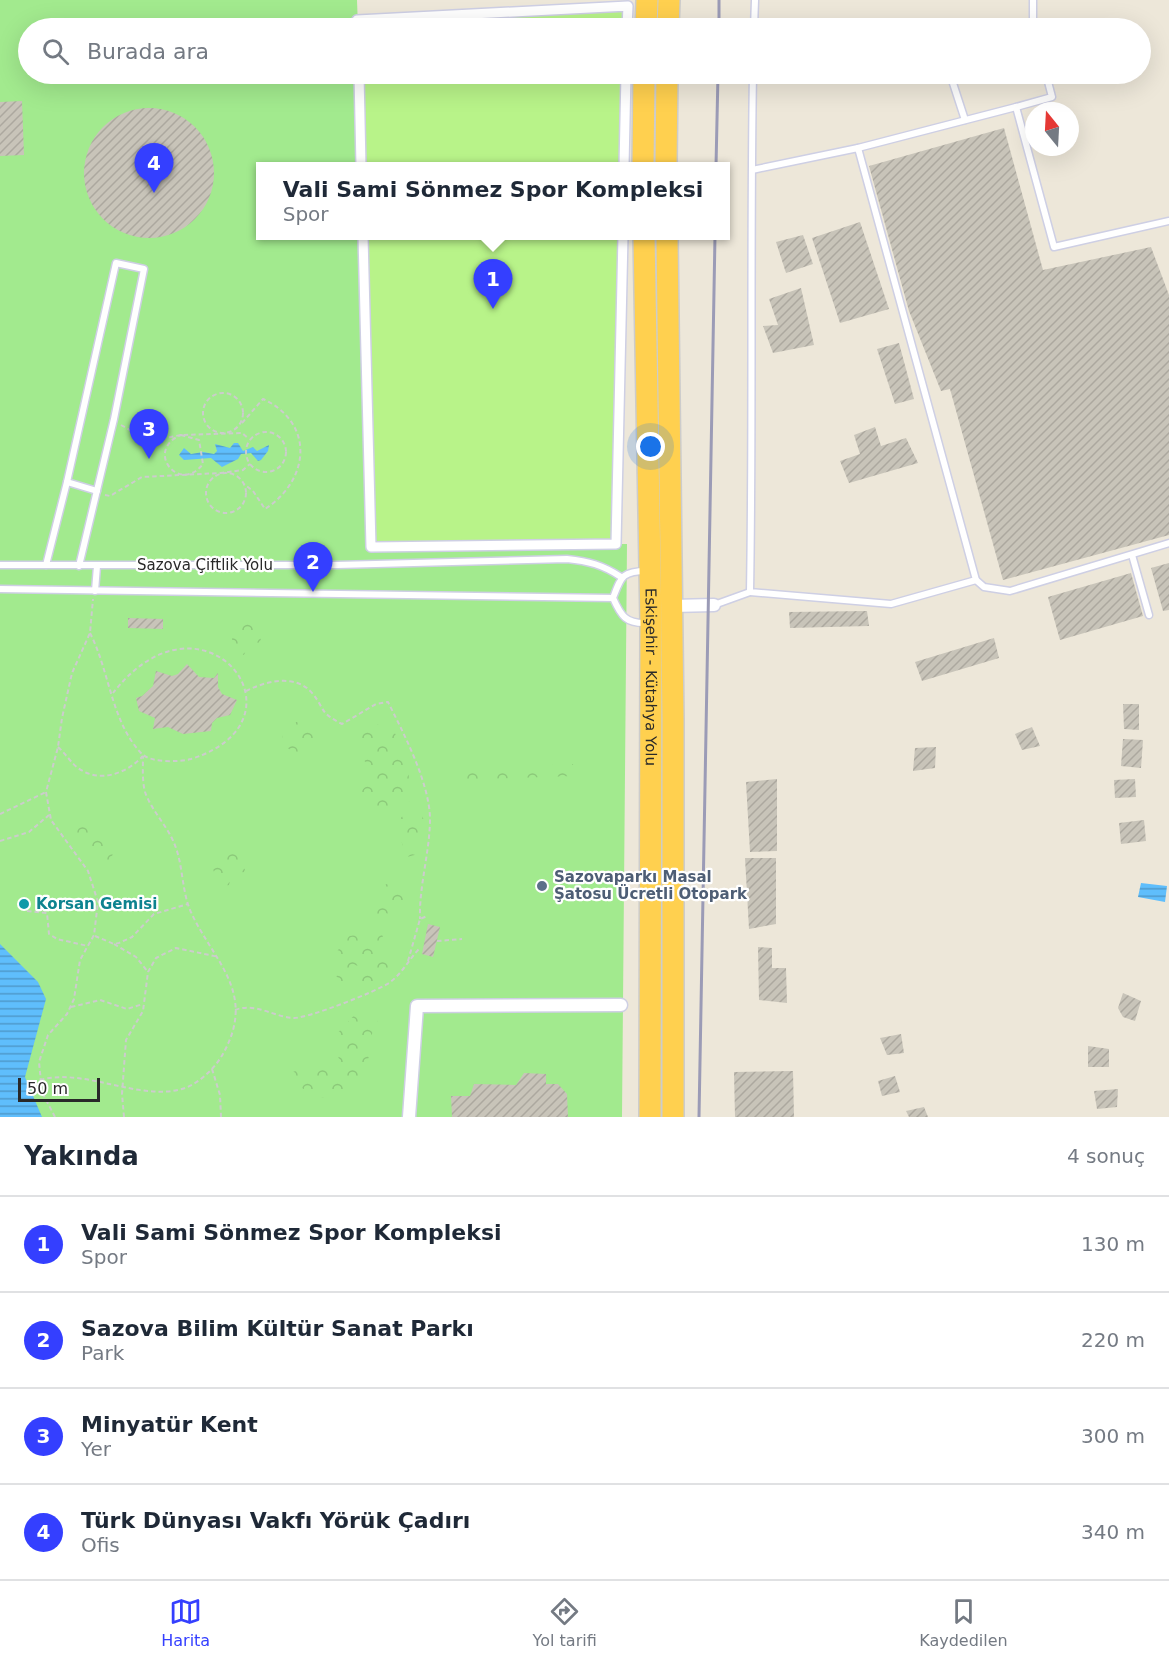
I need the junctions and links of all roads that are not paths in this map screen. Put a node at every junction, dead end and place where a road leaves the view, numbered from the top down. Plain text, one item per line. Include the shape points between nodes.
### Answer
1 (647, 0) edge
2 (669, 0) edge
3 (755, 0) edge
4 (1033, 0) edge
5 (396, 18) edge
6 (627, 18) edge
7 (646, 18) edge
8 (668, 18) edge
9 (754, 18) edge
10 (1033, 18) edge
11 (359, 84) edge
12 (626, 84) edge
13 (644, 84) edge
14 (667, 84) edge
15 (753, 84) edge
16 (953, 84) edge
17 (1049, 84) edge
18 (1016, 107) junction
19 (964, 120) junction
20 (858, 148) junction
21 (361, 162) edge
22 (624, 162) edge
23 (643, 162) edge
24 (666, 162) edge
25 (752, 170) junction
26 (1169, 221) edge
27 (363, 240) edge
28 (622, 240) edge
29 (644, 240) edge
30 (667, 240) edge
31 (67, 483) junction
32 (97, 491) junction
33 (1169, 543) edge
34 (1132, 555) junction
35 (0, 565) edge
36 (46, 565) junction
37 (79, 566) junction
38 (97, 566) junction
39 (650, 571) junction
40 (621, 577) junction
41 (976, 580) junction
42 (0, 589) edge
43 (94, 591) junction
44 (750, 592) junction
45 (613, 598) junction
46 (714, 605) joint
47 (672, 606) junction
48 (1149, 615) dead end
49 (651, 623) junction
50 (621, 1005) dead end
51 (409, 1117) edge
52 (650, 1117) edge
53 (673, 1117) edge

1 - 7 highway
2 - 8 highway
3 - 9 lane
4 - 10 lane
5 - 6 street via 628,6
11 - 21 street
12 - 22 street
13 - 23 highway
14 - 24 highway
15 - 25 lane
16 - 19 lane
17 - 18 lane via 1052,97
18 - 19 lane
18 - 26 lane via 1054,247
19 - 20 lane
20 - 25 lane
20 - 41 lane
25 - 44 lane
27 - 28 street via 371,547 616,544
29 - 39 highway, Eskişehir - Kütahya Yolu
30 - 47 highway, Eskişehir - Kütahya Yolu
31 - 32 lane
31 - 32 lane via 116,262 144,268
31 - 36 lane
32 - 37 lane
33 - 34 lane
34 - 41 lane via 1010,591 984,587
34 - 48 lane
35 - 36 lane, Sazova Çiftlik Yolu
36 - 37 lane, Sazova Çiftlik Yolu
37 - 38 lane, Sazova Çiftlik Yolu
38 - 40 lane, Sazova Çiftlik Yolu via 567,559 590,561
38 - 43 lane
39 - 40 lane via 632,571
39 - 49 highway, Eskişehir - Kütahya Yolu
40 - 45 lane
41 - 44 lane via 891,604
42 - 43 lane, Sazova Çiftlik Yolu
43 - 45 lane, Sazova Çiftlik Yolu
44 - 46 lane
45 - 49 lane via 622,617 633,624
46 - 47 street
47 - 53 highway, Eskişehir - Kütahya Yolu
49 - 52 highway, Eskişehir - Kütahya Yolu
50 - 51 street via 417,1006

